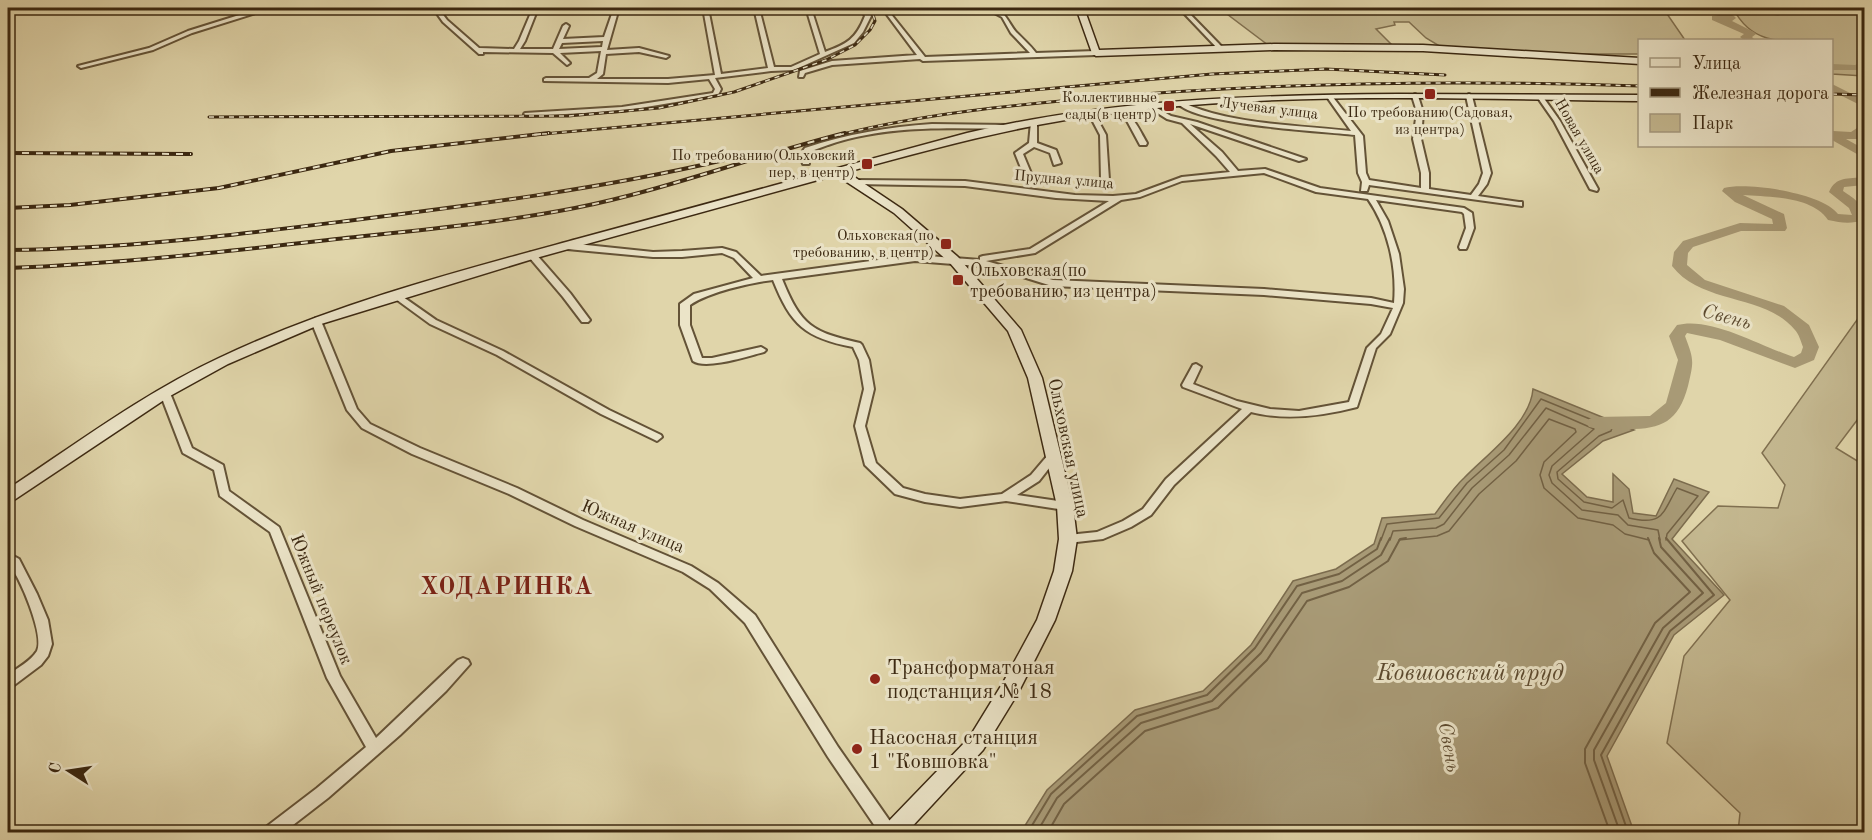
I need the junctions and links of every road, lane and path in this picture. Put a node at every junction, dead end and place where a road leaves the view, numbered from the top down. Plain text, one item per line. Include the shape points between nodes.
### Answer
1 (236, 8) edge
2 (376, 8) edge
3 (436, 8) edge
4 (536, 8) edge
5 (617, 8) edge
6 (705, 8) edge
7 (756, 8) edge
8 (808, 8) edge
9 (863, 8) edge
10 (884, 8) edge
11 (987, 8) edge
12 (1004, 8) edge
13 (1080, 8) edge
14 (1181, 8) edge
15 (260, 10) junction
16 (1004, 16) junction
17 (566, 26) dead end
18 (606, 39) junction
19 (560, 41) junction
20 (1220, 48) junction
21 (477, 50) junction
22 (515, 51) junction
23 (555, 51) junction
24 (604, 51) junction
25 (1096, 53) junction
26 (823, 55) junction
27 (1034, 55) junction
28 (666, 56) dead end
29 (486, 57) dead end
30 (921, 57) junction
31 (1638, 61) edge
32 (567, 63) dead end
33 (81, 66) dead end
34 (771, 69) junction
35 (715, 76) junction
36 (801, 76) dead end
37 (592, 79) junction
38 (546, 80) dead end
39 (1415, 96) junction
40 (1469, 96) junction
41 (1330, 97) junction
42 (1541, 98) junction
43 (1638, 98) edge
44 (1180, 104) junction
45 (1150, 106) junction
46 (1118, 111) junction
47 (526, 114) dead end
48 (1092, 114) junction
49 (1034, 122) junction
50 (1184, 123) junction
51 (1009, 127) junction
52 (1355, 133) junction
53 (1143, 142) dead end
54 (1032, 144) junction
55 (1302, 159) dead end
56 (806, 162) dead end
57 (1057, 163) dead end
58 (839, 172) junction
59 (1235, 173) junction
60 (1029, 178) dead end
61 (1105, 180) dead end
62 (856, 182) junction
63 (1366, 182) junction
64 (1425, 189) junction
65 (1594, 189) dead end
66 (1366, 196) junction
67 (1473, 196) junction
68 (1119, 198) junction
69 (1519, 204) dead end
70 (567, 246) junction
71 (1463, 247) dead end
72 (532, 255) junction
73 (962, 261) junction
74 (777, 278) junction
75 (760, 279) junction
76 (396, 295) junction
77 (1398, 306) junction
78 (585, 320) dead end
79 (316, 321) junction
80 (761, 350) dead end
81 (1197, 367) dead end
82 (165, 393) junction
83 (1250, 407) junction
84 (657, 437) dead end
85 (1052, 458) junction
86 (8, 496) edge
87 (1006, 497) junction
88 (1065, 506) junction
89 (1068, 539) junction
90 (8, 558) edge
91 (463, 664) dead end
92 (8, 682) edge
93 (374, 748) junction
94 (272, 832) edge
95 (888, 832) edge
96 (893, 832) edge

1 - 15 street
2 - 15 street
3 - 21 street
4 - 22 street
5 - 18 street
6 - 35 street
7 - 34 street
8 - 26 street
9 - 26 street via 868,16 860,36
10 - 30 street
11 - 16 street
12 - 16 street
13 - 25 street
14 - 20 street
15 - 33 street via 151,49
16 - 27 street via 1013,33
17 - 19 street
18 - 19 street
18 - 24 street
19 - 23 street
20 - 25 street
20 - 31 street via 1423,48
21 - 22 street
21 - 29 street
22 - 23 street
23 - 24 street
23 - 32 street
24 - 28 street via 639,50
24 - 37 street via 600,74
25 - 27 street
26 - 34 street via 801,67
27 - 30 street via 928,60
30 - 36 street via 832,63 802,72
34 - 35 street
35 - 37 street via 668,81
35 - 47 street via 716,94 673,103 597,113
37 - 38 street
39 - 40 street
39 - 41 street
39 - 64 street via 1420,112 1417,139
40 - 42 street
40 - 67 street via 1487,173
41 - 44 street
41 - 52 street
42 - 43 street
42 - 65 street, Новая улица
44 - 45 street
44 - 52 street, Лучевая улица via 1250,123
45 - 46 street
45 - 50 street
46 - 48 street
46 - 53 street via 1129,118
48 - 49 street
48 - 61 street via 1102,135
49 - 51 street
49 - 54 street
50 - 55 street via 1195,123
50 - 59 street
51 - 56 street via 881,130 808,150 804,155
51 - 58 street
52 - 63 street via 1359,136
54 - 57 street via 1053,152
54 - 60 street via 1020,153
58 - 62 street, Ольховская улица
58 - 70 street
59 - 66 street, Прудная улица via 1265,171 1319,190
59 - 68 street, Прудная улица via 1172,181 1137,196
62 - 68 street, Прудная улица via 966,184
62 - 73 street, Ольховская улица
63 - 64 street
63 - 66 street
64 - 67 street
66 - 71 street, Прудная улица via 1464,210 1470,228
66 - 77 street via 1379,207 1392,241
67 - 69 street
68 - 73 street via 1032,251
70 - 72 street
70 - 75 street via 651,253 722,250 733,254
72 - 76 street
72 - 78 street via 571,297
73 - 74 street via 895,259
73 - 77 street via 992,264 1052,283 1264,292
73 - 85 street, Ольховская улица via 1018,337 1035,378
74 - 75 street
74 - 87 street via 786,302 811,333 857,345 869,389 860,426 871,465 899,491 925,498 960,503
75 - 80 street via 697,296 685,304 684,315 698,361
76 - 79 street
76 - 84 street via 433,322 493,349
77 - 83 street via 1384,336 1370,351 1353,405 1282,414
79 - 82 street via 241,353
79 - 95 street, Южная улица via 352,410 366,426 687,569 738,607 750,619
81 - 83 street via 1187,386
82 - 86 street
82 - 93 street, Южный переулок via 187,450 219,468 224,493 275,530 334,678
83 - 89 street via 1170,482 1147,512 1099,536
85 - 87 street via 1035,478
85 - 88 street, Ольховская улица
87 - 88 street
88 - 89 street, Ольховская улица
89 - 96 street, Ольховская улица via 1063,571 1046,620 1011,687 975,744
90 - 92 street via 15,562 42,622 46,645 38,658
91 - 93 street
93 - 94 street via 310,805

